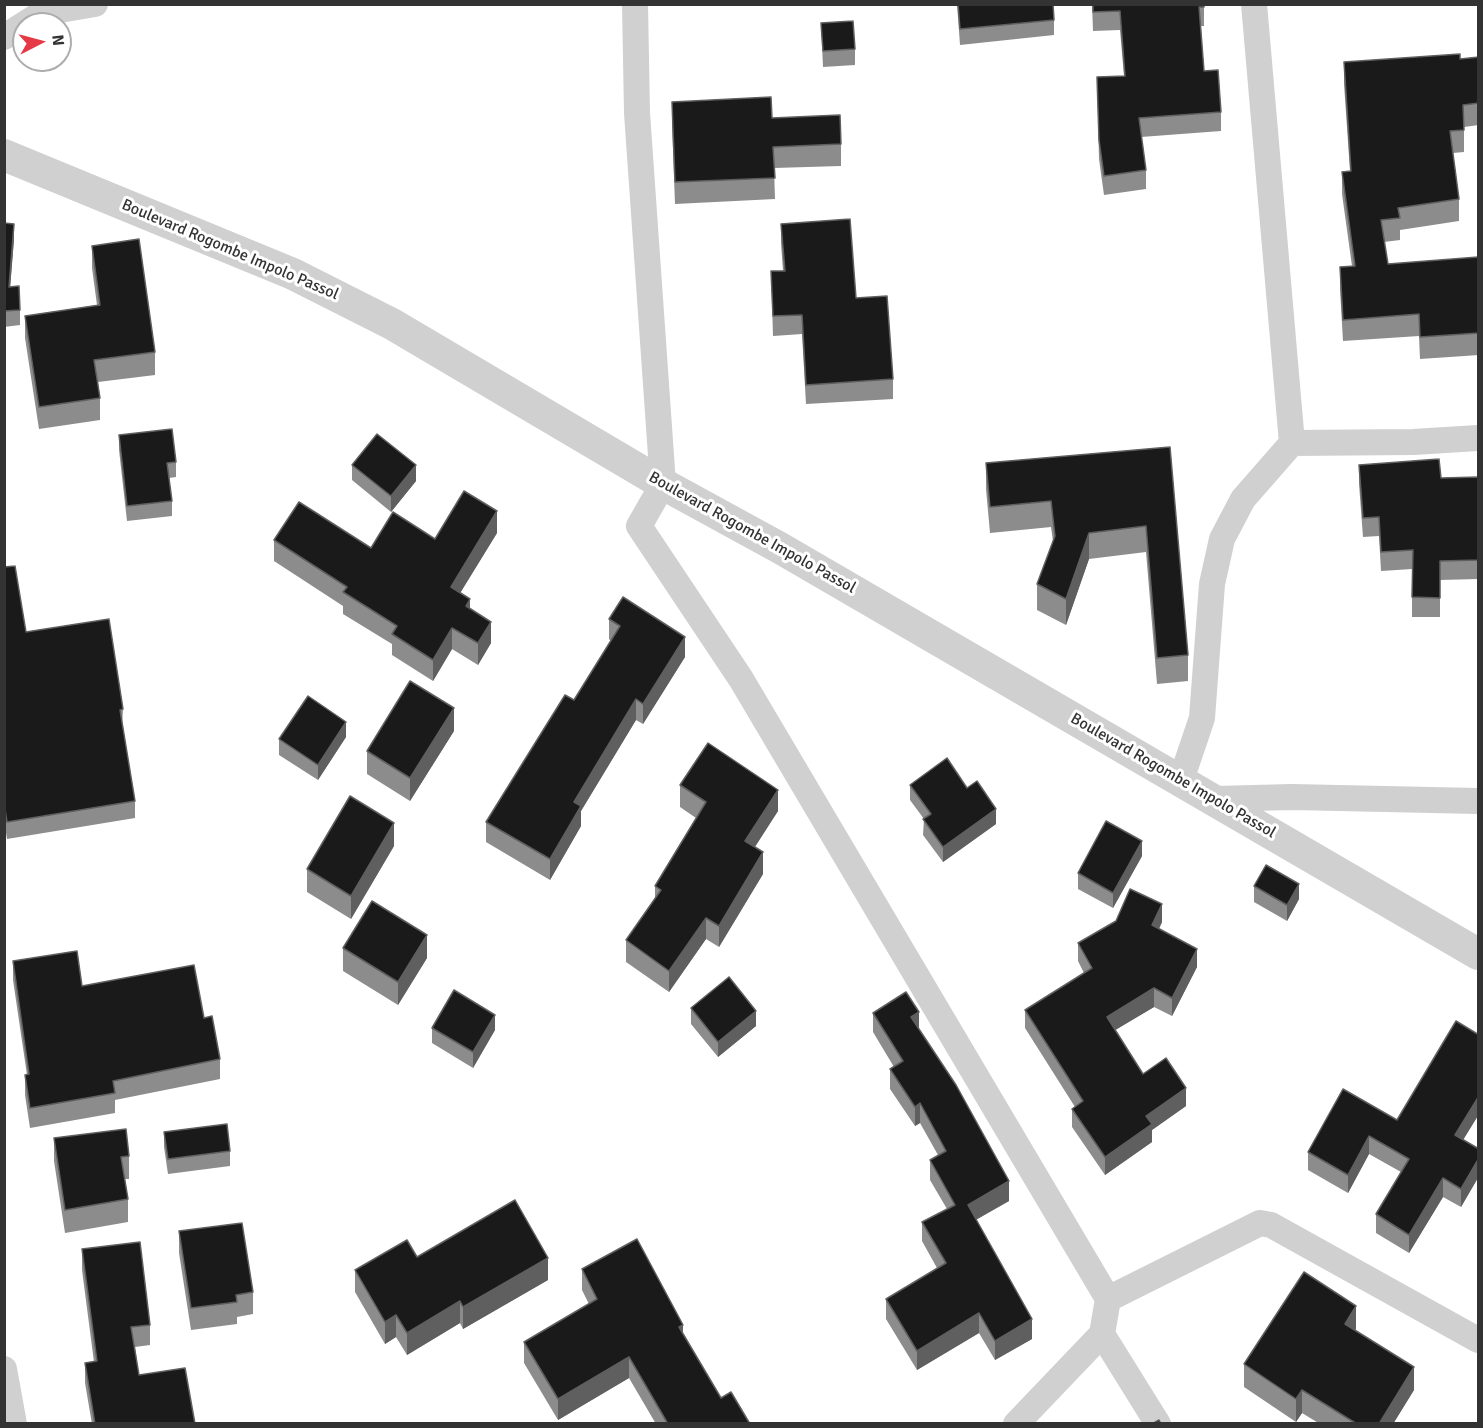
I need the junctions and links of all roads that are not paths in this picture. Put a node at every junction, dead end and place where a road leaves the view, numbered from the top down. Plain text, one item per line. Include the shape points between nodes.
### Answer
1 (95, 4) edge
2 (635, 4) edge
3 (1254, 4) edge
4 (4, 37) edge
5 (4, 155) edge
6 (1479, 438) edge
7 (1292, 443) junction
8 (663, 484) junction
9 (1181, 780) junction
10 (1215, 799) junction
11 (1479, 801) edge
12 (1479, 954) edge
13 (1108, 1299) junction
14 (1102, 1334) junction
15 (1479, 1340) edge
16 (4, 1369) edge
17 (14, 1424) edge
18 (1016, 1424) edge
19 (1158, 1424) edge

1 - 4 street via 42,13
2 - 8 street via 637,113
3 - 7 street
5 - 8 street, Boulevard Rogombe Impolo Passol via 303,279 393,324
6 - 7 street
7 - 9 street via 1244,499 1222,539 1212,584 1202,718
8 - 9 street, Boulevard Rogombe Impolo Passol
8 - 13 street via 639,526 741,679
9 - 10 street, Boulevard Rogombe Impolo Passol
10 - 11 street
10 - 12 street, Boulevard Rogombe Impolo Passol
13 - 14 street
13 - 15 street via 1260,1222 1272,1225
14 - 18 street
14 - 19 street
16 - 17 street

